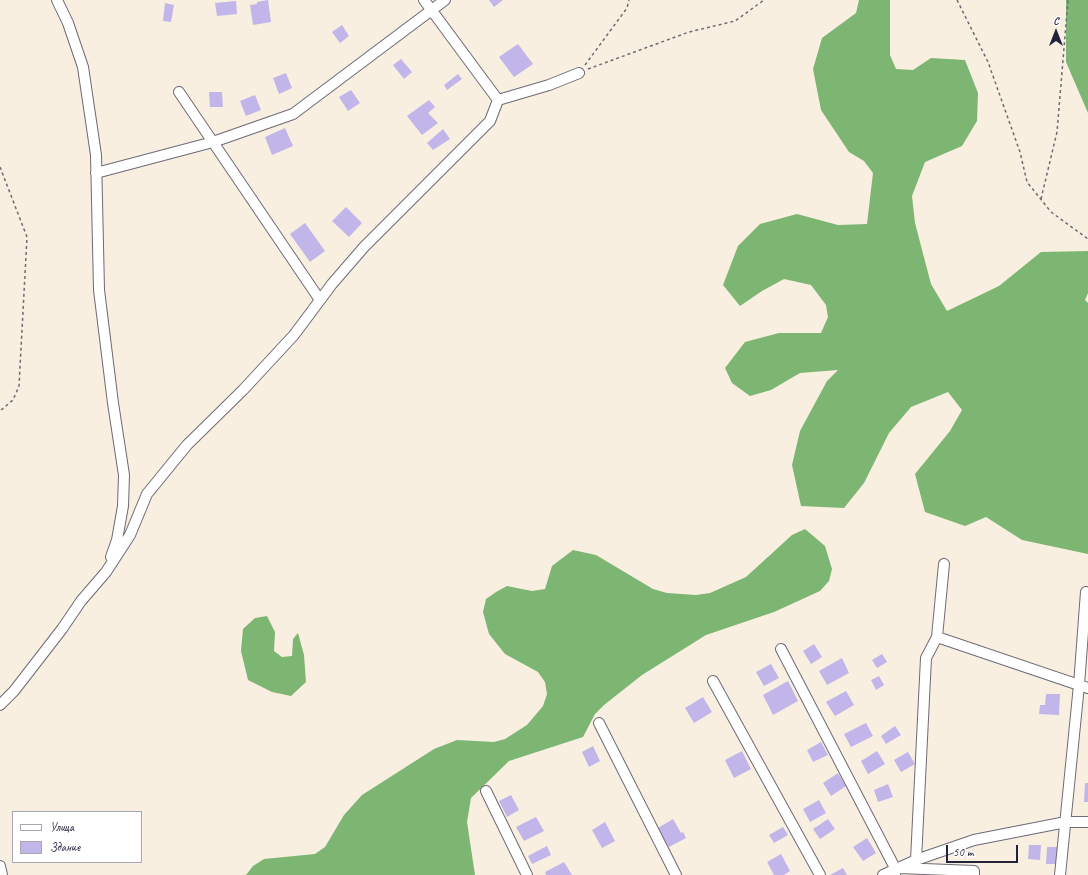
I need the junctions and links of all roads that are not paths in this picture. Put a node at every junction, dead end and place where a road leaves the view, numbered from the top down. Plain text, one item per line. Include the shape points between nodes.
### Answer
1 (57, 0) edge
2 (424, 0) edge
3 (445, 0) edge
4 (431, 10) junction
5 (579, 73) road end
6 (179, 92) dead end
7 (498, 100) junction
8 (213, 142) junction
9 (96, 172) junction
10 (320, 300) junction
11 (944, 564) dead end
12 (106, 572) junction
13 (1086, 592) dead end
14 (937, 637) junction
15 (781, 649) dead end
16 (712, 681) dead end
17 (1084, 686) edge
18 (0, 705) edge
19 (600, 723) dead end
20 (486, 791) dead end
21 (1066, 822) junction
22 (1088, 822) edge
23 (916, 860) junction
24 (0, 866) edge
25 (895, 872) edge
26 (2, 875) edge
27 (527, 875) edge
28 (676, 875) edge
29 (820, 875) edge
30 (883, 875) edge
31 (974, 875) edge
32 (1060, 875) edge

1 - 9 street via 83,67 96,155
2 - 4 street
3 - 4 street
4 - 7 street
4 - 8 street via 294,114
5 - 7 street
6 - 8 street
7 - 10 street via 490,121 364,247
8 - 9 street
8 - 10 street
9 - 12 street via 99,290 124,475 120,526
10 - 12 street via 294,335 187,445 147,494 130,535
11 - 14 street
12 - 18 street via 81,601 14,691
13 - 17 street
14 - 17 street
14 - 23 street via 926,658
15 - 25 street
16 - 29 street
17 - 21 street
19 - 28 street
20 - 27 street
21 - 22 street
21 - 23 street via 974,840
21 - 32 street
23 - 25 street
24 - 26 street
25 - 30 street
25 - 31 street via 974,871

